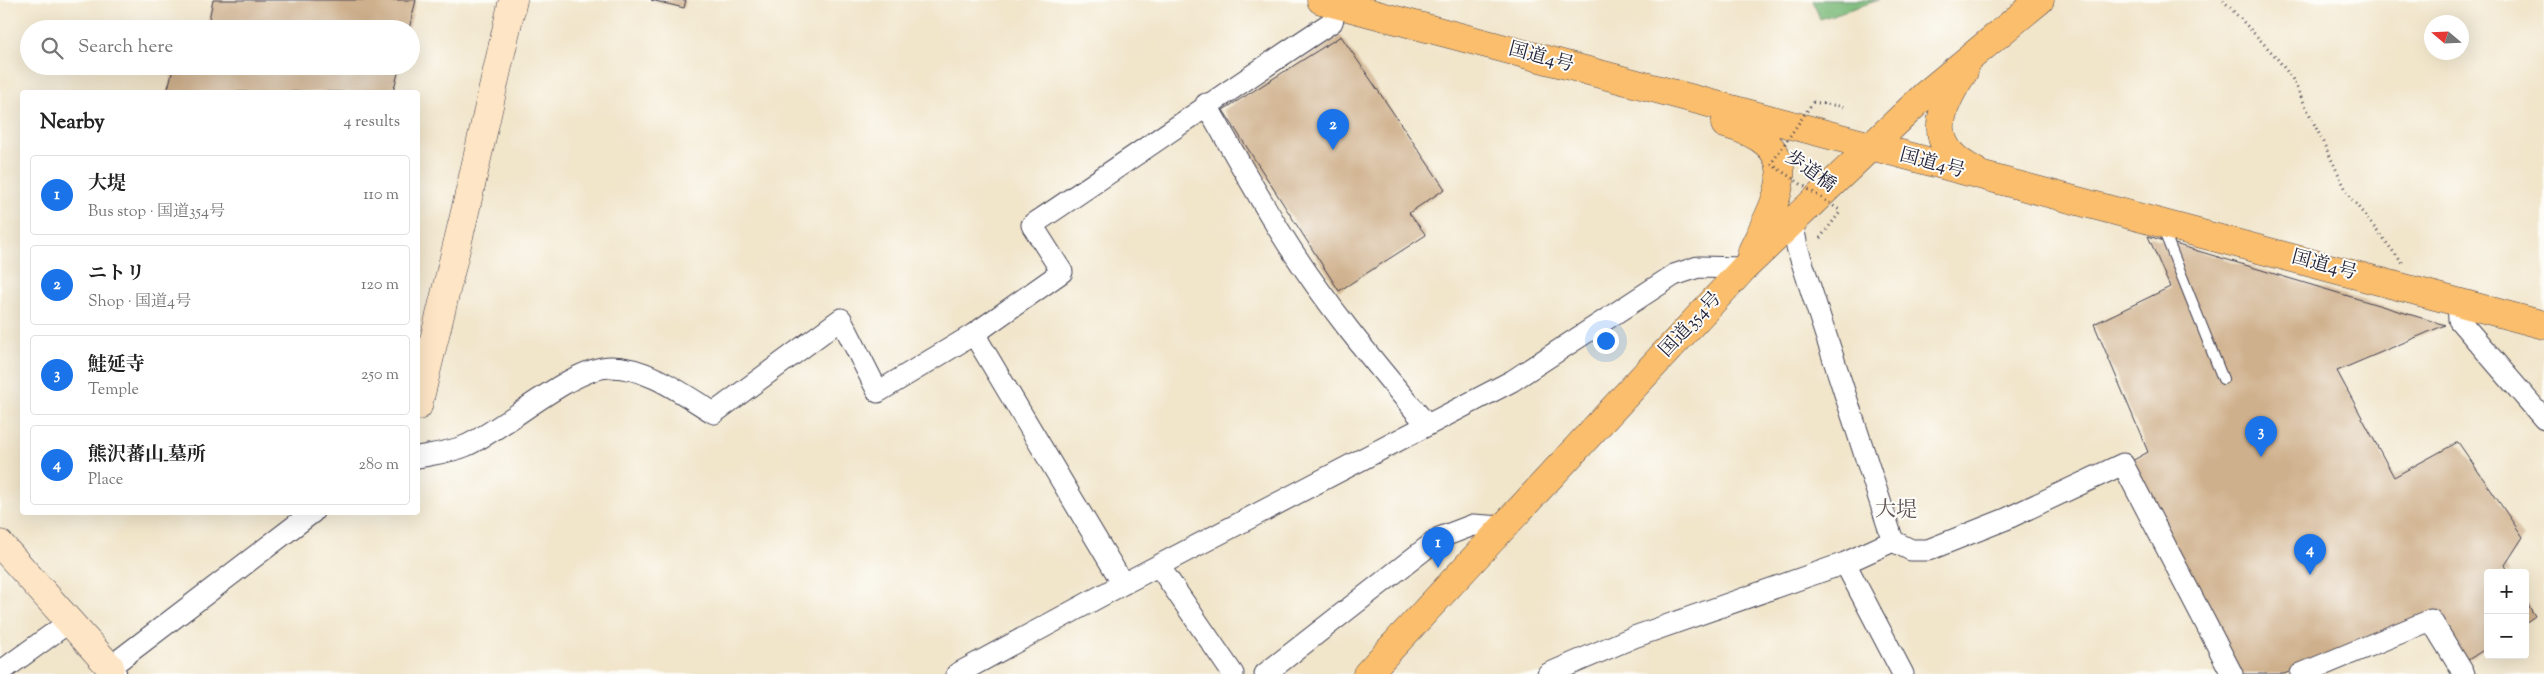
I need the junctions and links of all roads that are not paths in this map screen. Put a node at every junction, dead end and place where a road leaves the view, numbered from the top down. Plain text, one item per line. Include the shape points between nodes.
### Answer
1 (513, 0) edge
2 (2040, 0) edge
3 (1329, 2) edge
4 (1980, 50) junction
5 (1654, 88) junction
6 (1206, 104) junction
7 (1869, 147) junction
8 (1998, 181) junction
9 (1792, 221) junction
10 (2161, 223) junction
11 (1744, 268) junction
12 (2458, 302) junction
13 (2544, 325) edge
14 (974, 334) junction
15 (2223, 379) dead end
16 (420, 398) edge
17 (2544, 419) edge
18 (1427, 425) junction
19 (420, 457) edge
20 (309, 515) edge
21 (1503, 527) junction
22 (1892, 541) junction
23 (0, 544) edge
24 (1844, 563) junction
25 (1159, 566) junction
26 (1123, 584) junction
27 (69, 622) junction
28 (113, 670) edge
29 (1278, 670) edge
30 (0, 672) edge
31 (957, 674) edge
32 (1233, 674) edge
33 (1367, 674) edge
34 (1548, 674) edge
35 (1903, 674) edge
36 (2232, 674) edge
37 (2301, 674) edge
38 (2464, 674) edge

1 - 16 street
2 - 4 highway, 国道354号
3 - 5 highway, 国道4号
3 - 6 street via 1332,22
4 - 7 highway, 国道354号
4 - 8 highway via 1944,105 1940,134 1954,157
5 - 7 highway, 国道4号
5 - 11 highway via 1685,112 1734,126 1758,137 1778,156 1782,168 1777,194
6 - 14 street via 1140,153 1032,225 1062,272
6 - 18 street via 1279,231 1312,279 1362,347
7 - 8 highway, 国道4号
7 - 9 highway, 国道354号
8 - 10 highway, 国道4号
9 - 11 highway, 国道354号
9 - 22 street via 1797,247
10 - 12 highway, 国道4号
10 - 15 lane
11 - 18 street via 1698,267 1674,275 1512,380
11 - 21 highway, 国道354号
12 - 13 highway, 国道4号
12 - 17 street via 2460,320
14 - 19 street via 878,392 841,319 714,413 668,385 633,370 610,367 583,373 465,446
14 - 26 street
18 - 25 street
20 - 28 street
21 - 29 street via 1473,525 1439,538
21 - 33 highway, 国道354号
22 - 24 street
22 - 36 street via 1910,550 1928,550 2006,519 2123,464
23 - 27 street
24 - 34 street via 1634,637
24 - 35 street
25 - 26 street
25 - 32 street
26 - 31 street
27 - 28 street
27 - 30 street
37 - 38 street via 2431,620

